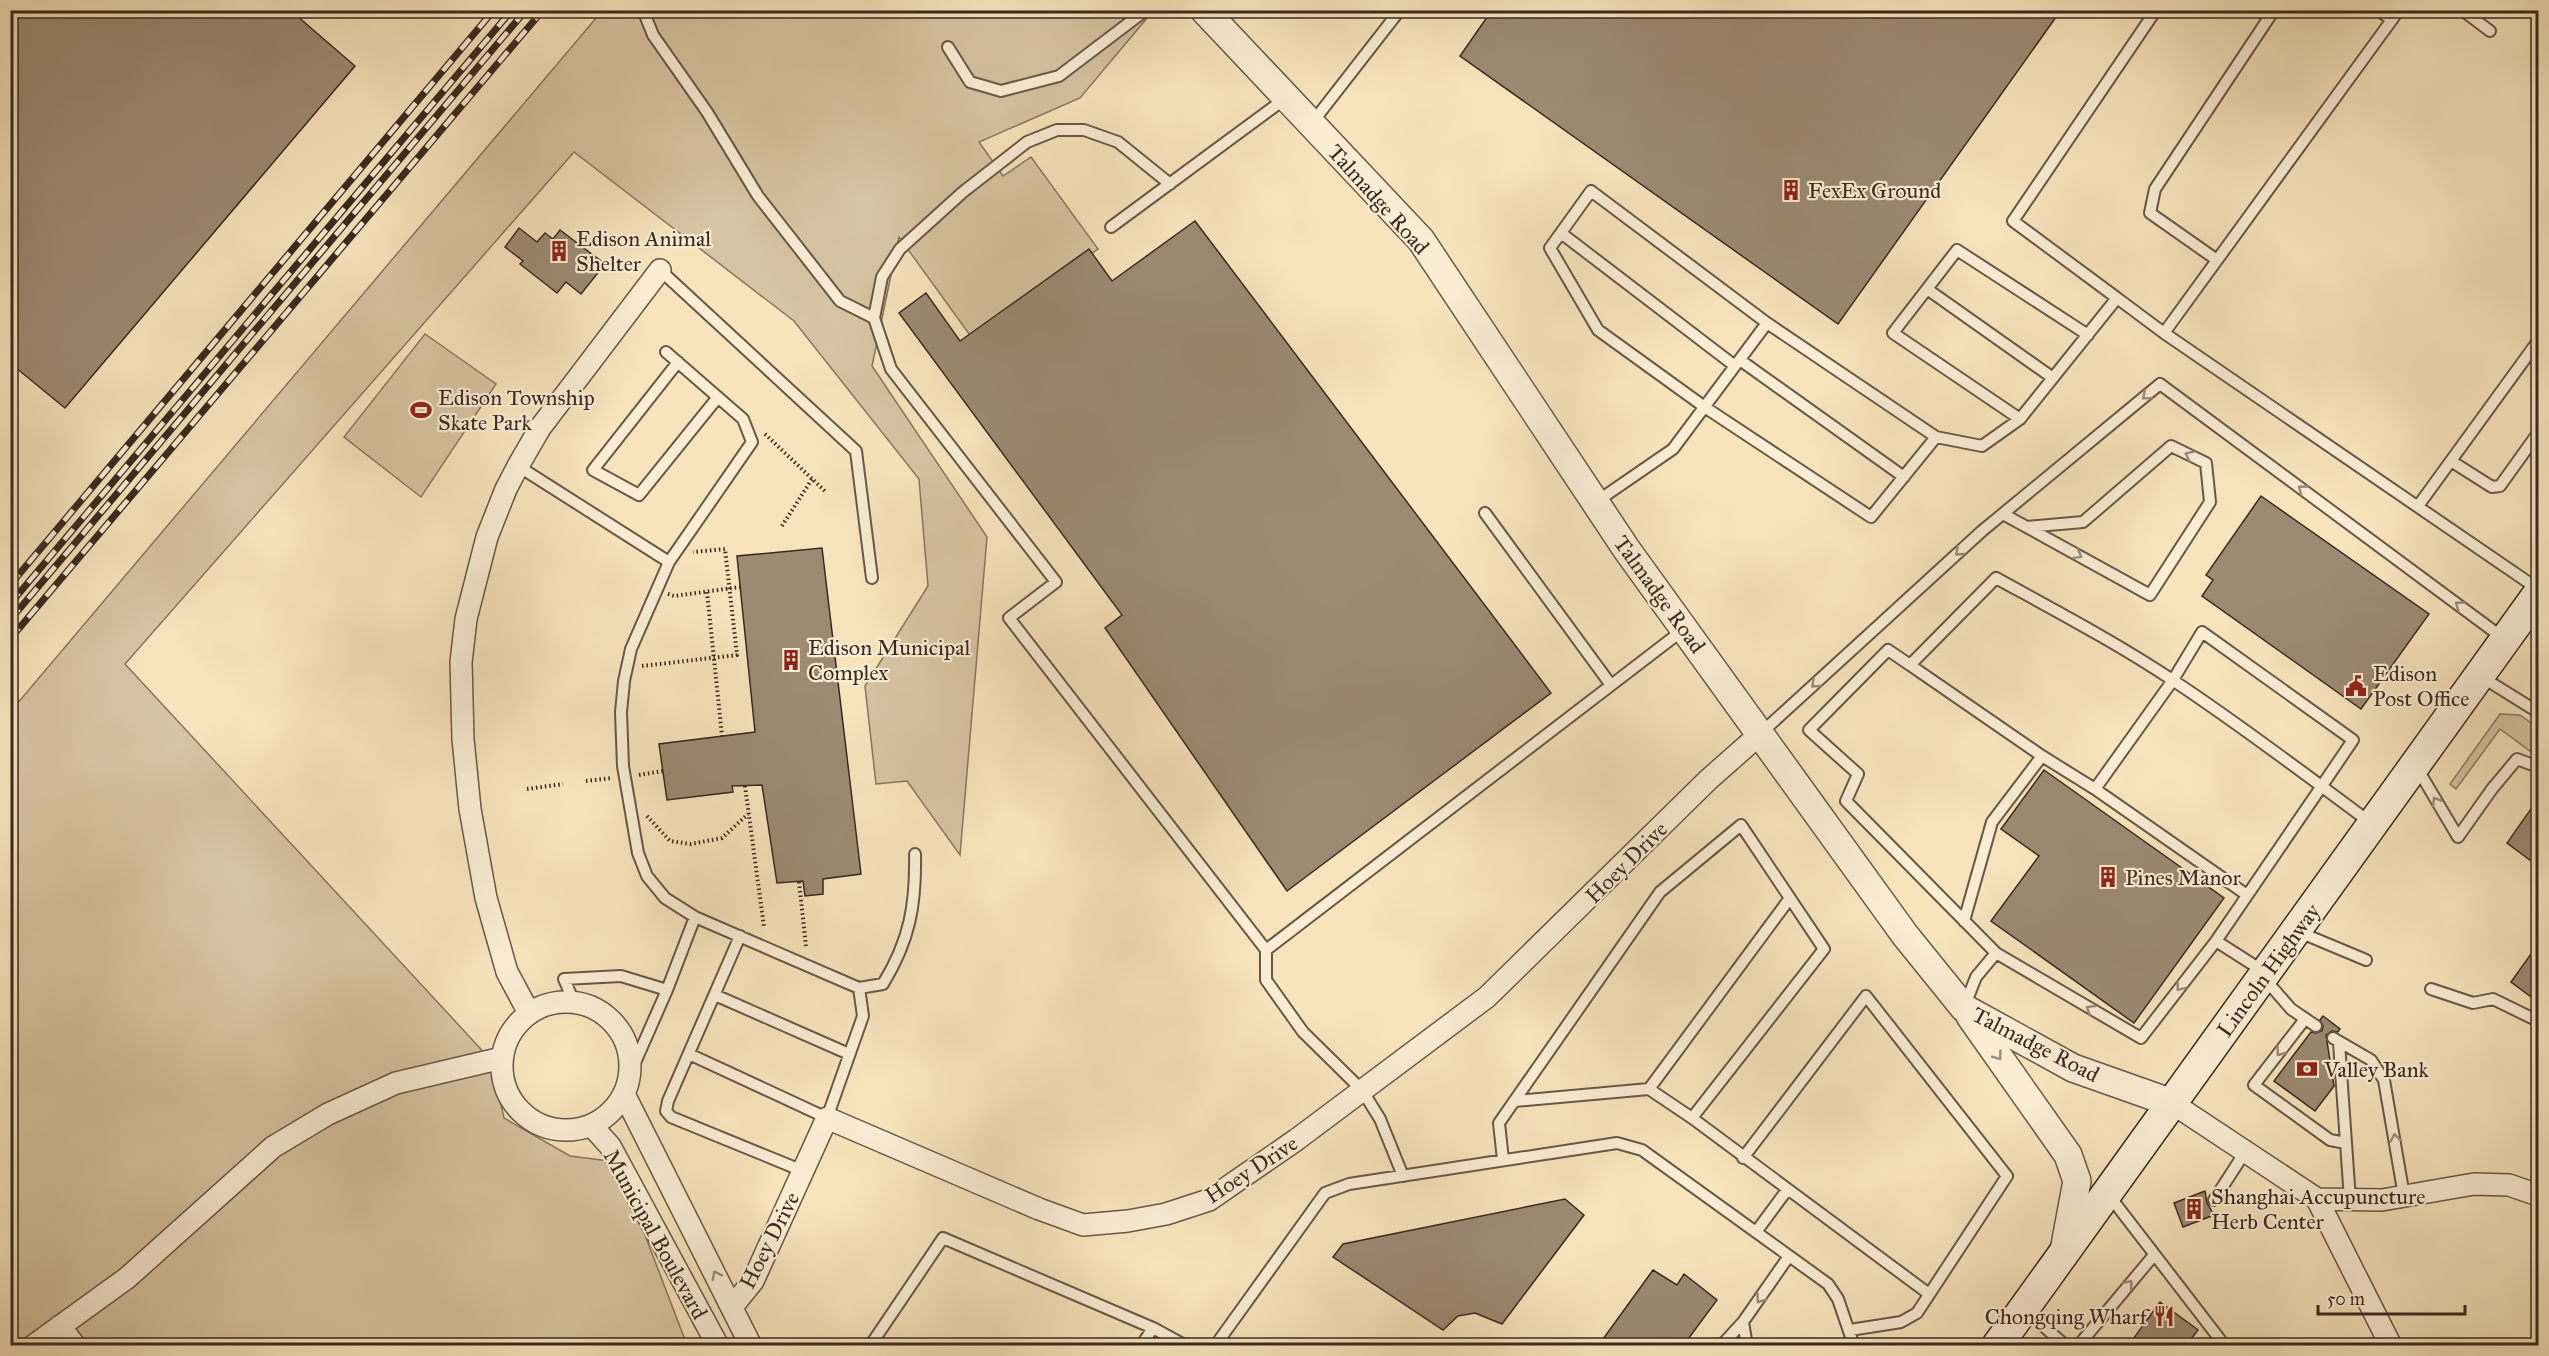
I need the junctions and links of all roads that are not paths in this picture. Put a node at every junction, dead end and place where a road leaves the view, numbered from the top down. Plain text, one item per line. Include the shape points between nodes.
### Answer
1 (643, 10) edge
2 (1146, 10) edge
3 (1204, 10) edge
4 (1400, 10) edge
5 (2156, 10) edge
6 (2274, 10) edge
7 (2378, 10) edge
8 (2399, 10) edge
9 (2462, 10) edge
10 (2391, 21) junction
11 (2490, 31) dead end
12 (948, 47) dead end
13 (1286, 97) junction
14 (1311, 123) junction
15 (1170, 184) junction
16 (1111, 227) dead end
17 (1561, 233) junction
18 (2217, 260) junction
19 (660, 270) joint
20 (1927, 289) junction
21 (2117, 298) junction
22 (874, 318) junction
23 (1767, 322) junction
24 (2164, 333) junction
25 (2088, 335) junction
26 (2538, 341) edge
27 (666, 352) dead end
28 (678, 362) junction
29 (1738, 363) junction
30 (2053, 378) junction
31 (718, 397) junction
32 (1706, 408) junction
33 (2020, 419) junction
34 (2538, 433) edge
35 (1936, 437) junction
36 (2451, 460) junction
37 (518, 466) junction
38 (1904, 477) junction
39 (1596, 502) junction
40 (2418, 506) junction
41 (1485, 513) dead end
42 (2003, 514) junction
43 (2027, 527) junction
44 (669, 562) junction
45 (872, 578) dead end
46 (2538, 591) edge
47 (1685, 628) junction
48 (2505, 640) junction
49 (1910, 665) junction
50 (2479, 676) junction
51 (2173, 680) junction
52 (1611, 685) junction
53 (2538, 712) edge
54 (1760, 734) junction
55 (2042, 756) junction
56 (2415, 765) junction
57 (2538, 767) edge
58 (2321, 786) junction
59 (2095, 789) junction
60 (2373, 824) junction
61 (915, 854) dead end
62 (2247, 895) junction
63 (1790, 898) junction
64 (695, 917) junction
65 (1964, 921) junction
66 (2296, 931) junction
67 (740, 936) junction
68 (2216, 941) junction
69 (1266, 950) junction
70 (1996, 953) junction
71 (2366, 960) dead end
72 (2265, 974) junction
73 (859, 988) junction
74 (2431, 989) dead end
75 (667, 990) junction
76 (715, 995) junction
77 (574, 1002) junction
78 (1964, 1008) junction
79 (529, 1013) junction
80 (2305, 1018) junction
81 (2538, 1021) edge
82 (2316, 1026) dead end
83 (689, 1054) junction
84 (849, 1054) junction
85 (502, 1058) junction
86 (627, 1084) junction
87 (1649, 1089) junction
88 (1362, 1090) junction
89 (1515, 1101) junction
90 (2172, 1103) junction
91 (827, 1118) junction
92 (1692, 1118) junction
93 (591, 1125) junction
94 (2346, 1143) junction
95 (2245, 1152) junction
96 (1743, 1158) junction
97 (1503, 1160) junction
98 (803, 1172) junction
99 (1403, 1176) junction
100 (1787, 1190) junction
101 (2107, 1194) junction
102 (2538, 1195) edge
103 (2404, 1196) junction
104 (2317, 1199) junction
105 (2214, 1200) dead end
106 (2350, 1200) junction
107 (1756, 1232) junction
108 (2154, 1254) junction
109 (1789, 1256) junction
110 (2062, 1256) junction
111 (1929, 1294) junction
112 (732, 1307) junction
113 (2024, 1309) junction
114 (1743, 1322) junction
115 (60, 1326) junction
116 (1153, 1328) junction
117 (1850, 1330) junction
118 (33, 1346) edge
119 (75, 1346) edge
120 (718, 1346) edge
121 (752, 1346) edge
122 (870, 1346) edge
123 (1141, 1346) edge
124 (1186, 1346) edge
125 (1215, 1346) edge
126 (1721, 1346) edge
127 (1747, 1346) edge
128 (1854, 1346) edge
129 (1997, 1346) edge
130 (2066, 1346) edge
131 (2078, 1346) edge
132 (2225, 1346) edge
133 (2391, 1346) edge

1 - 22 lane via 653,35 707,112 758,196 840,301
2 - 12 lane via 1059,76 1001,92 970,82
3 - 13 street, Talmadge Road
4 - 14 lane
5 - 21 lane via 2013,221
6 - 18 lane via 2155,189 2150,213
7 - 10 lane
8 - 10 lane
9 - 11 lane
10 - 18 lane
13 - 14 street, Talmadge Road
13 - 15 lane
14 - 39 street, Talmadge Road via 1421,240
15 - 16 lane
15 - 22 lane via 1118,142 1084,130 1057,130 1027,142 900,249 882,277
17 - 23 lane via 1592,191
17 - 29 lane
17 - 32 lane via 1550,248 1598,330
18 - 24 lane
19 - 37 street via 540,428
19 - 45 lane via 855,451
20 - 25 lane via 1956,250
20 - 30 lane
20 - 33 lane via 1893,333
21 - 24 lane
21 - 25 lane
22 - 69 lane via 891,369 1056,582 1009,618
23 - 29 lane
23 - 35 lane
24 - 40 lane
25 - 30 lane
26 - 36 lane
27 - 28 lane
28 - 31 lane
28 - 31 lane via 593,470 639,495
29 - 32 lane
29 - 38 lane
30 - 33 lane
31 - 44 lane via 743,418 752,442
32 - 38 lane via 1871,517
32 - 39 lane via 1673,450
33 - 35 lane via 1982,446
34 - 36 lane via 2500,486 2492,487
35 - 38 lane
36 - 40 lane
37 - 44 lane
37 - 79 street via 486,537 466,619 461,662 470,809 486,898 507,972
39 - 47 street, Talmadge Road
40 - 46 lane
41 - 52 lane
42 - 43 lane
48 -> 42 lane via 2160,384
42 -> 54 lane
43 -> 43 lane via 2150,595 2210,502 2206,464 2171,446 2083,522
44 - 64 lane via 631,649 621,712 623,766 638,853 647,876 664,898
46 - 48 main road, Lincoln Highway
47 - 52 lane
47 - 54 street, Talmadge Road
48 - 50 main road, Lincoln Highway
49 - 51 lane via 1996,578
49 - 55 lane
49 - 65 lane via 1888,650 1809,730 1858,774 1846,801
50 - 53 lane
50 - 56 main road, Lincoln Highway
51 - 58 lane
51 - 58 lane via 2202,632 2353,740
51 - 59 lane
52 - 69 lane
54 - 78 street, Talmadge Road via 1905,935
54 - 88 street, Hoey Drive via 1487,997
55 - 59 lane
55 - 65 lane via 1992,822
57 -> 56 lane via 2517,759 2458,837
56 - 60 main road, Lincoln Highway
58 - 60 lane
58 - 62 lane
59 - 62 lane
60 - 66 main road, Lincoln Highway
61 - 73 lane via 910,927 896,964 884,984
62 - 68 lane
63 - 87 lane
63 - 89 lane via 1741,825 1660,892
63 - 92 lane via 1824,949
64 - 67 lane
64 - 75 lane
65 - 70 lane
66 - 71 lane
66 - 72 main road, Lincoln Highway
67 - 73 lane
67 - 76 lane
68 -> 70 lane via 2140,1038
68 - 72 lane
69 - 88 lane via 1266,980 1303,1032
70 - 78 lane via 1976,977
72 - 80 lane via 2289,1007
72 - 90 main road, Lincoln Highway
73 - 84 lane via 863,1016
74 - 81 lane via 2473,1004 2493,999
75 - 77 lane via 621,976 564,979
75 - 86 lane
76 - 83 lane
76 - 84 lane
77 - 79 street via 554,1003
77 - 86 street via 599,1011 622,1035 629,1054
78 - 90 street, Talmadge Road via 2073,1068
78 -> 110 street via 2068,1155 2077,1181
79 - 85 street via 514,1027
80 - 82 lane
80 -> 94 lane via 2254,1085 2330,1140
83 - 91 lane
83 - 98 lane via 666,1111
84 - 91 lane
85 - 93 street via 502,1078 509,1097 532,1121 558,1130
85 - 115 street via 396,1083 328,1114 273,1148 127,1278
86 - 93 street via 617,1105
112 -> 86 street, Municipal Boulevard
87 - 89 lane
87 - 92 lane
88 - 91 street, Hoey Drive via 1209,1200 1166,1214 1083,1225
88 - 99 lane via 1380,1119
89 - 97 lane via 1499,1123
90 - 95 street
90 - 101 main road, Lincoln Highway
91 - 98 street, Hoey Drive
92 - 96 lane
93 - 120 street, Municipal Boulevard via 610,1146
103 -> 94 lane via 2384,1080 2371,1060 2336,1041
94 - 106 lane
95 - 104 street
95 - 105 lane
96 - 100 lane
96 - 111 lane via 1866,996 2007,1176
97 - 99 lane
97 - 107 lane via 1617,1143 1642,1150
98 - 112 street, Hoey Drive via 753,1281
99 - 125 lane via 1349,1184 1325,1193
100 - 107 lane
100 - 111 lane
101 - 108 lane
101 - 110 main road, Lincoln Highway
102 - 103 street via 2509,1185 2474,1184
103 - 106 street
104 - 106 street
104 - 133 street
107 - 109 lane
131 -> 108 lane
108 - 132 lane
109 -> 114 lane
109 - 117 lane via 1828,1284
110 - 113 main road, Lincoln Highway
111 - 117 lane via 1917,1313 1901,1322
112 - 121 street, Municipal Boulevard
113 - 129 main road, Lincoln Highway
113 - 130 lane
114 - 126 lane
114 - 127 lane
115 - 118 street
115 - 119 street
116 - 122 lane via 943,1238
116 - 123 lane
116 - 124 lane
117 - 128 lane

